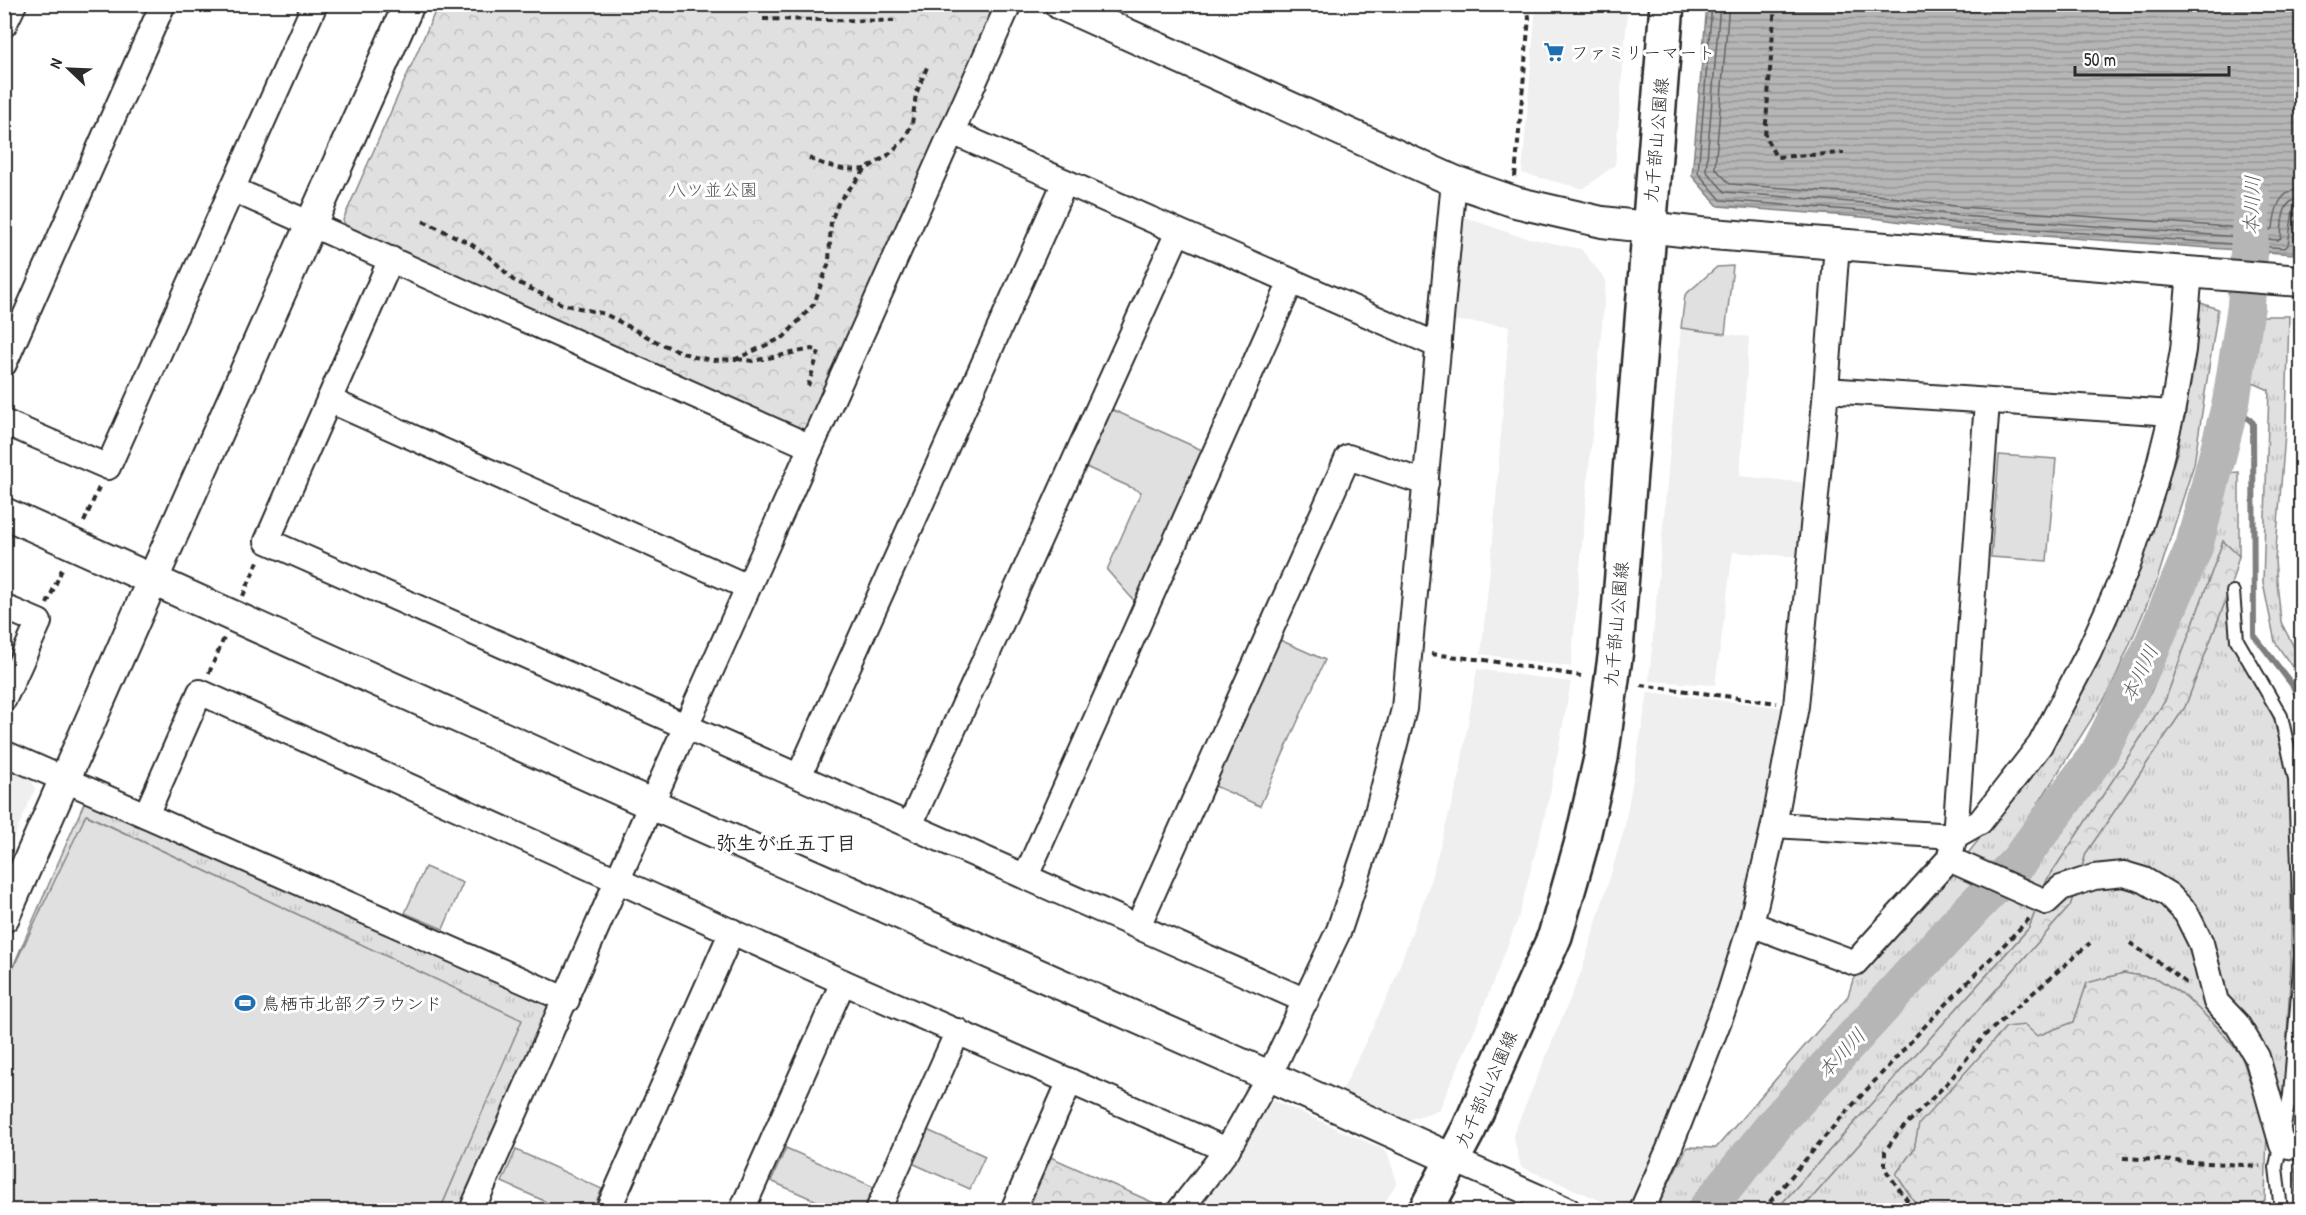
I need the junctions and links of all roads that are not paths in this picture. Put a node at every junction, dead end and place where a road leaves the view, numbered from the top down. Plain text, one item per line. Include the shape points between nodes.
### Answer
1 (14, 4) edge
2 (163, 4) edge
3 (315, 4) edge
4 (409, 4) edge
5 (1009, 4) edge
6 (1060, 4) edge
7 (1667, 4) edge
8 (4, 26) edge
9 (952, 132) junction
10 (1454, 181) junction
11 (1065, 182) junction
12 (232, 189) junction
13 (311, 224) junction
14 (1649, 226) junction
15 (1178, 232) junction
16 (1837, 244) junction
17 (391, 259) junction
18 (2190, 272) junction
19 (2301, 276) edge
20 (1291, 282) junction
21 (1439, 346) junction
22 (4, 364) edge
23 (1826, 390) junction
24 (329, 400) junction
25 (1988, 402) junction
26 (2172, 413) junction
27 (4, 422) edge
28 (811, 447) junction
29 (1426, 483) junction
30 (4, 513) edge
31 (153, 579) junction
32 (748, 587) junction
33 (2233, 592) dead end
34 (4, 607) edge
35 (4, 699) edge
36 (686, 726) junction
37 (4, 753) edge
38 (800, 776) junction
39 (65, 780) junction
40 (651, 804) junction
41 (146, 815) junction
42 (910, 825) junction
43 (1774, 825) junction
44 (1952, 848) junction
45 (1026, 876) junction
46 (619, 879) junction
47 (4, 917) edge
48 (1751, 924) junction
49 (1138, 926) junction
50 (732, 931) junction
51 (843, 982) junction
52 (567, 1000) junction
53 (1306, 1001) junction
54 (958, 1031) junction
55 (1269, 1076) junction
56 (1070, 1081) junction
57 (1227, 1150) junction
58 (2286, 1151) edge
59 (1454, 1160) junction
60 (472, 1210) edge
61 (608, 1210) edge
62 (742, 1210) edge
63 (878, 1210) edge
64 (1013, 1210) edge
65 (1180, 1210) edge
66 (1426, 1210) edge
67 (1568, 1210) edge
68 (1642, 1210) edge
69 (2281, 1210) edge

1 - 8 street
2 - 22 street
3 - 12 street
4 - 13 street
5 - 9 street
6 - 10 street
7 - 14 main road, 九千部山公園線
9 - 11 street
9 - 28 street
10 - 14 street via 1515,202 1602,222
10 - 21 street
11 - 15 street
11 - 38 street
12 - 13 street
12 - 27 street via 108,467
13 - 17 street
13 - 31 street
14 - 16 street
14 - 59 main road, 九千部山公園線 via 1616,650 1601,758 1555,936
15 - 20 street
15 - 42 street
16 - 18 street
16 - 23 street
17 - 24 street
17 - 28 street
18 - 19 street
18 - 26 street
20 - 21 street
20 - 45 street
21 - 29 street
23 - 25 street
23 - 43 street via 1796,706
24 - 32 street
24 - 36 street via 267,542
25 - 26 street
25 - 44 street
26 - 44 street via 2128,565 2088,654 2040,745 1980,822
28 - 32 street
29 - 49 street via 1348,458
29 - 53 street via 1404,709 1373,828 1339,930
30 - 31 street
31 - 39 street
31 - 40 street
32 - 36 street
33 - 58 lane via 2237,640 2281,716 2295,779 2301,955
34 - 35 street via 39,622
36 - 38 street
36 - 40 street
37 - 39 street
38 - 42 street
39 - 41 street
39 - 47 street
40 - 46 street
40 - 55 street
41 - 46 street via 200,692
41 - 52 street
42 - 45 street
43 - 44 street
43 - 48 street
44 - 48 street via 1855,963
44 - 58 street via 2046,902 2061,888 2094,877 2124,874 2144,880 2169,895 2186,913 2201,943 2216,1002 2237,1024 2258,1057
45 - 49 street
46 - 50 street
46 - 52 street
48 - 68 street via 1730,992
49 - 53 street
50 - 51 street
50 - 61 street
51 - 54 street
51 - 62 street
52 - 60 street
53 - 55 street
54 - 56 street
54 - 63 street
55 - 57 street
55 - 59 street
56 - 57 street
56 - 64 street
57 - 65 street
58 - 69 lane
59 - 66 main road, 九千部山公園線
59 - 67 street

